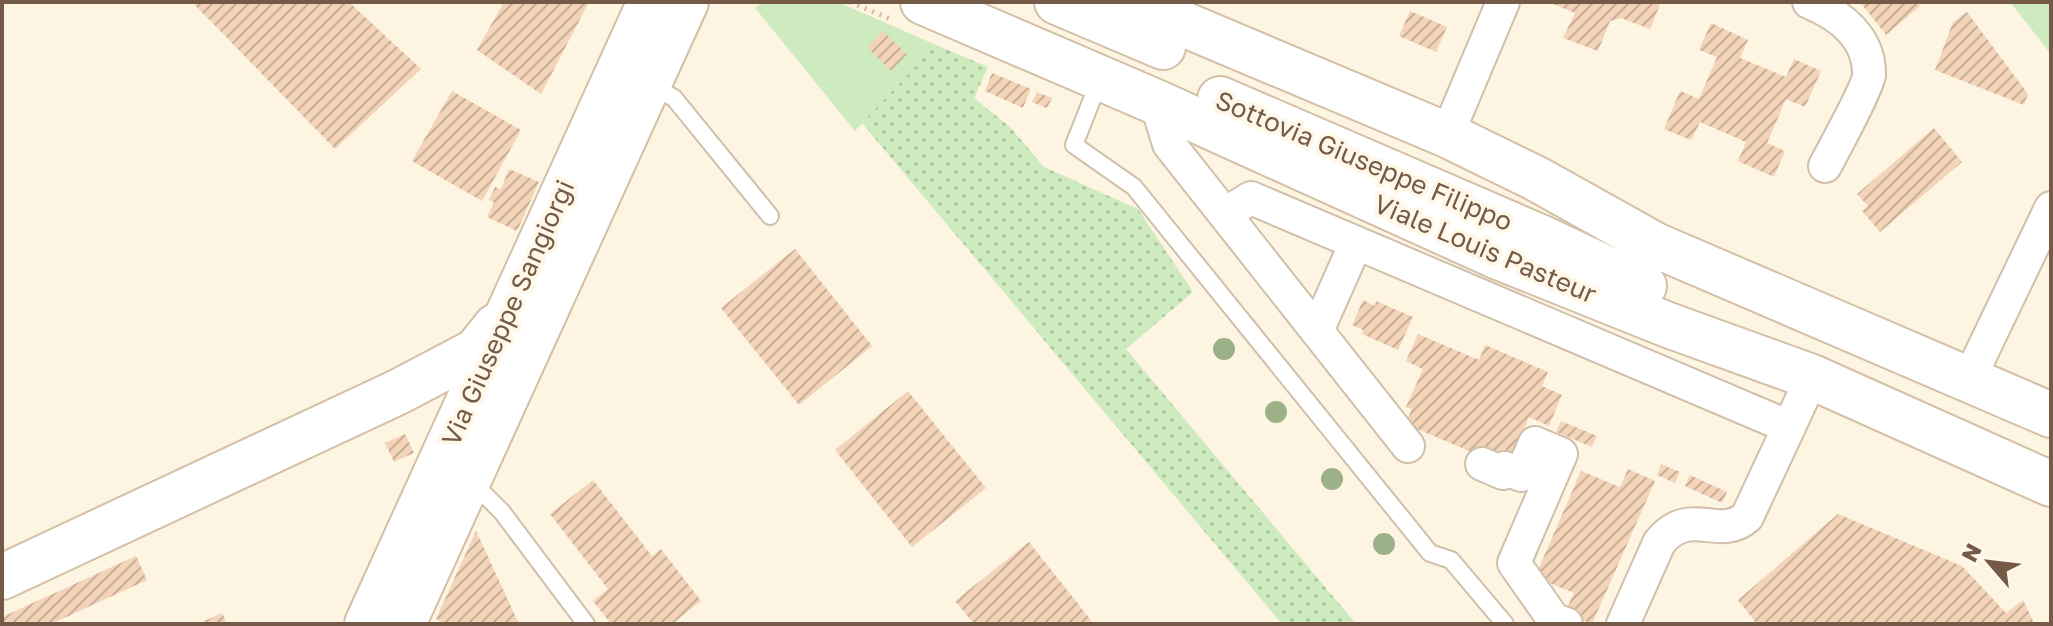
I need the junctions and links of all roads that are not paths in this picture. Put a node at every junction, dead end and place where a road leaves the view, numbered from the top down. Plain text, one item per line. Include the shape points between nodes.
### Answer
1 (650, 2) edge
2 (686, 2) edge
3 (995, 2) edge
4 (1057, 2) edge
5 (1131, 2) edge
6 (1503, 2) edge
7 (1809, 2) edge
8 (909, 11) edge
9 (1100, 78) junction
10 (649, 85) junction
11 (1156, 102) junction
12 (1447, 135) junction
13 (1825, 166) dead end
14 (2051, 208) edge
15 (1225, 214) junction
16 (770, 216) dead end
17 (1356, 243) junction
18 (1655, 245) junction
19 (510, 309) junction
20 (1317, 331) junction
21 (1812, 377) junction
22 (1969, 379) junction
23 (398, 392) junction
24 (2051, 415) edge
25 (1789, 427) junction
26 (454, 433) junction
27 (1408, 446) dead end
28 (1482, 464) dead end
29 (470, 479) junction
30 (2051, 484) edge
31 (2, 577) edge
32 (367, 624) edge
33 (403, 624) edge
34 (586, 624) edge
35 (1505, 624) edge
36 (1566, 624) edge
37 (1623, 624) edge

1 - 19 main road, Via Giuseppe Sangiorgi
2 - 10 main road, Via Giuseppe Sangiorgi
3 - 21 main road, Sottovia Giuseppe Filippo via 1540,237 1663,295
4 - 18 main road, Sottovia Giuseppe Filippo via 1503,192
5 - 12 main road via 1187,19
6 - 12 street
7 - 13 street via 1834,13 1863,44 1869,77
8 - 9 main road, Viale Louis Pasteur
9 - 11 main road, Viale Louis Pasteur
9 - 35 lane via 1074,145 1134,187 1430,553 1451,560
10 - 16 lane via 674,98
10 - 29 main road, Via Giuseppe Sangiorgi
11 - 15 street via 1169,144
11 - 21 main road, Viale Louis Pasteur via 1496,256
12 - 18 main road
14 - 22 street
15 - 17 street via 1251,198
15 - 20 street
17 - 20 street
17 - 25 street
18 - 22 main road
19 - 23 main road via 476,351
19 - 26 main road, Via Giuseppe Sangiorgi
20 - 27 street
21 - 25 street
21 - 30 main road, Viale Louis Pasteur
22 - 24 main road
23 - 26 main road via 432,405
23 - 31 main road
25 - 37 street via 1747,517 1733,525 1685,524 1666,535
26 - 32 main road, Via Giuseppe Sangiorgi
28 - 36 street via 1521,475 1535,443 1561,454 1514,563 1554,620
29 - 33 main road, Via Giuseppe Sangiorgi
29 - 34 lane via 502,512

